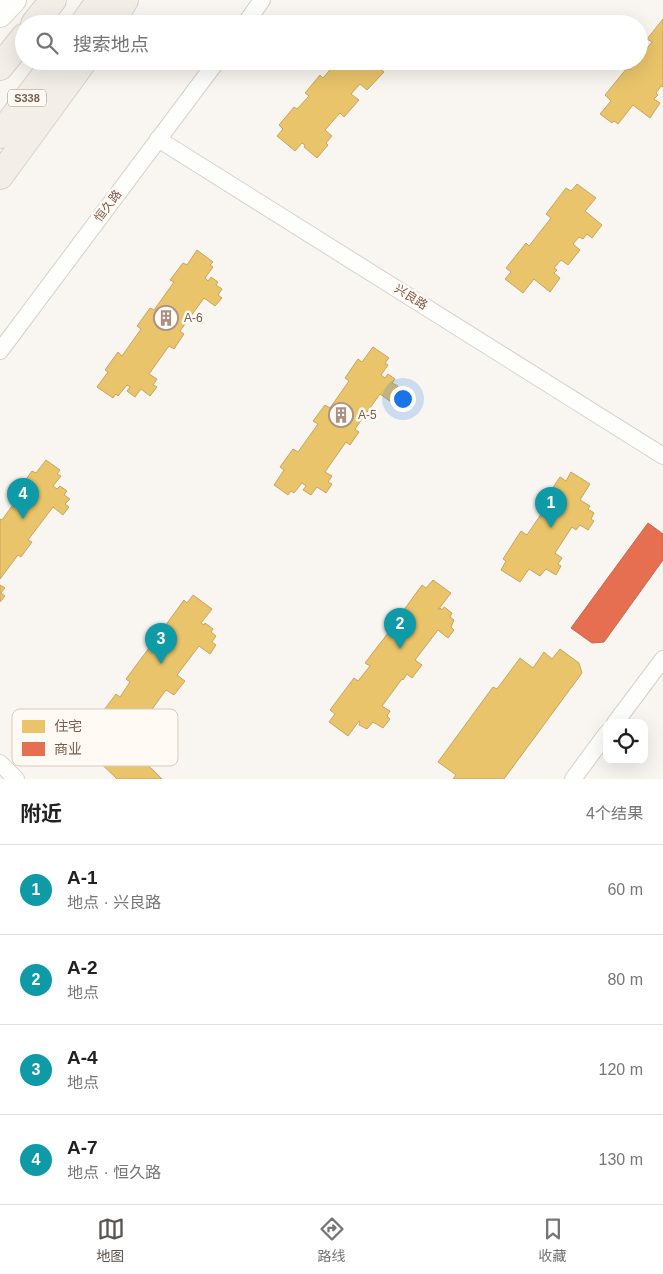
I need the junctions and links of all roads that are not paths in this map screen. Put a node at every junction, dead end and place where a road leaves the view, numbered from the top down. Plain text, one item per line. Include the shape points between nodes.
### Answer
1 (14, 0) edge
2 (53, 0) edge
3 (100, 0) edge
4 (125, 0) edge
5 (262, 0) edge
6 (0, 15) edge
7 (41, 15) edge
8 (89, 15) edge
9 (116, 15) edge
10 (251, 15) edge
11 (15, 48) edge
12 (0, 67) edge
13 (48, 70) edge
14 (77, 70) edge
15 (209, 70) edge
16 (0, 135) edge
17 (158, 139) junction
18 (0, 176) edge
19 (0, 351) edge
20 (663, 456) edge
21 (663, 659) edge
22 (618, 719) edge
23 (603, 739) edge
24 (0, 763) edge
25 (16, 779) edge
26 (573, 779) edge

1 - 6 street
2 - 7 main road
3 - 8 main road
4 - 9 main road
5 - 10 street
11 - 12 main road
13 - 16 main road, S338
14 - 18 main road
15 - 17 street, 恒久路
17 - 19 street, 恒久路
17 - 20 street, 兴良路
21 - 22 street
23 - 26 street
24 - 25 street

